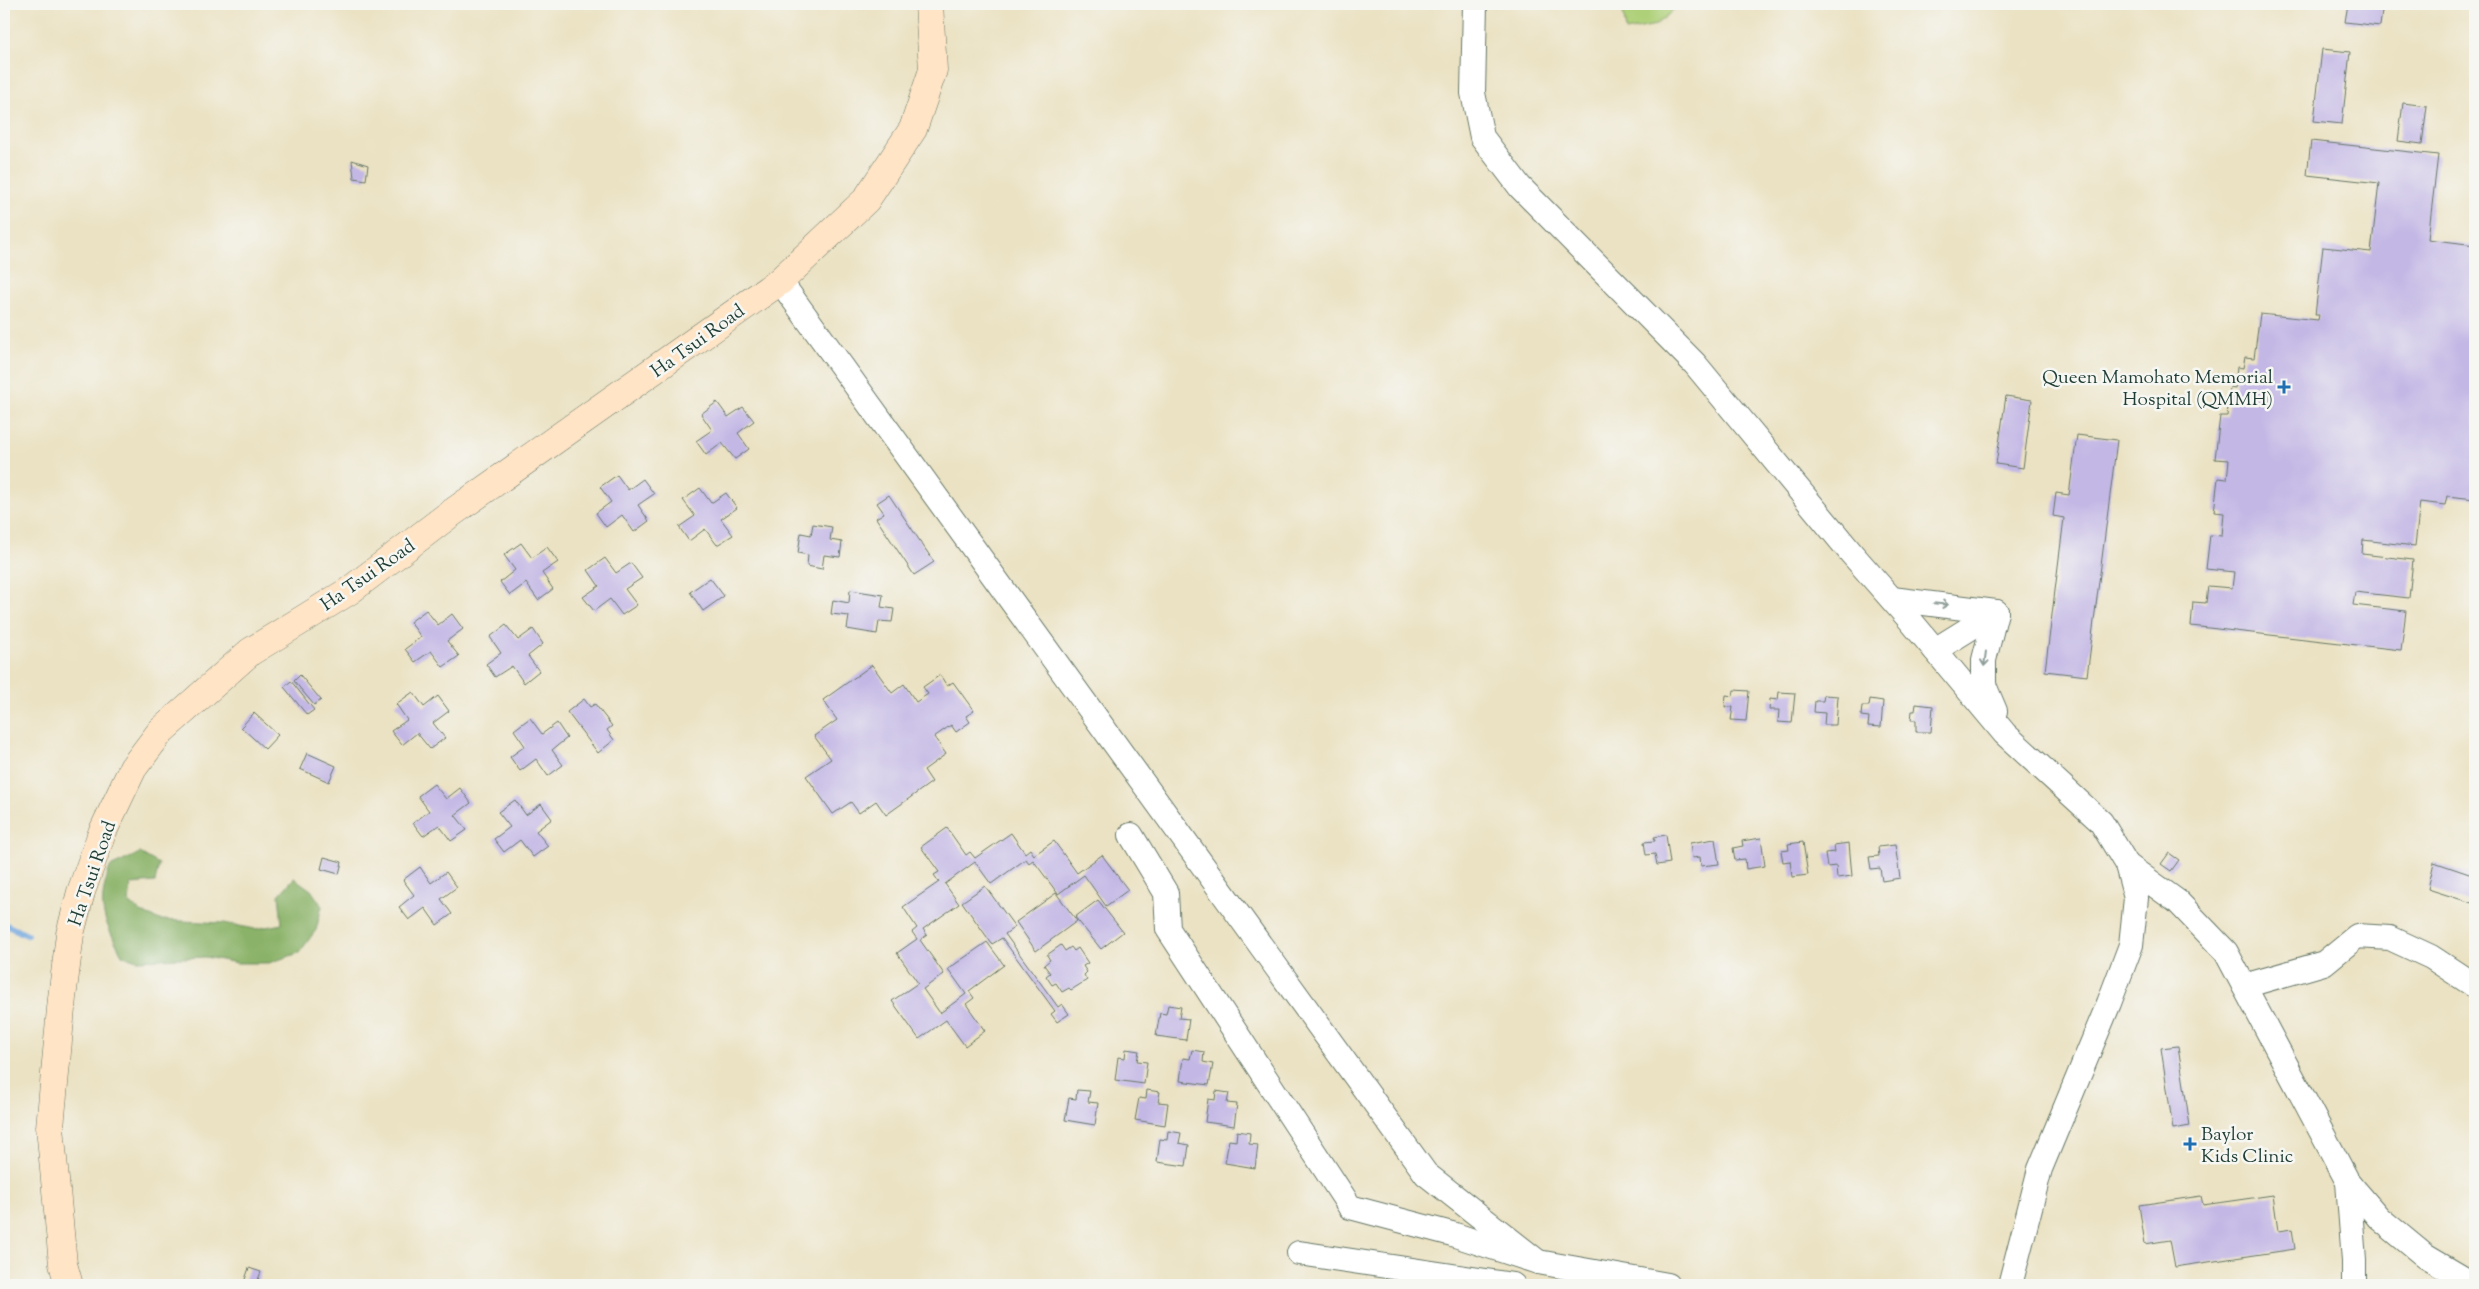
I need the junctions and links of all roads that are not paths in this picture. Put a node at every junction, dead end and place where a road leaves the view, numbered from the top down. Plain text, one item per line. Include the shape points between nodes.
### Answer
1 (929, 4) edge
2 (1475, 4) edge
3 (780, 281) junction
4 (1892, 599) junction
5 (1996, 612) junction
6 (1936, 650) junction
7 (2005, 734) junction
8 (1131, 835) dead end
9 (2127, 865) junction
10 (2244, 986) junction
11 (2475, 986) edge
12 (2348, 1182) junction
13 (1299, 1253) dead end
14 (1538, 1262) junction
15 (69, 1285) edge
16 (1514, 1285) edge
17 (1668, 1285) edge
18 (2010, 1285) edge
19 (2354, 1285) edge
20 (2474, 1285) edge

1 - 3 street, Ha Tsui Road via 933,70 913,129 866,200
2 - 4 street via 1473,93 1482,137 1520,186 1695,364
3 - 14 street via 1426,1174
3 - 15 street, Ha Tsui Road via 446,517 348,591 250,652 161,731 132,768 102,832 80,892 70,934 62,998 50,1127 63,1264
4 -> 5 street
4 - 6 street
5 - 6 street
5 -> 7 street via 1984,660 1984,685
6 - 7 street
7 - 9 street via 2101,822
8 - 14 street via 1166,893 1168,929 1350,1206
9 - 10 street via 2178,902 2226,952
9 - 18 street via 2136,898 2131,945 2040,1169
10 - 11 street via 2324,963 2357,936 2390,938 2431,957
10 - 12 street
12 - 19 street
12 - 20 street via 2379,1218 2424,1256
13 - 16 street
14 - 17 street

